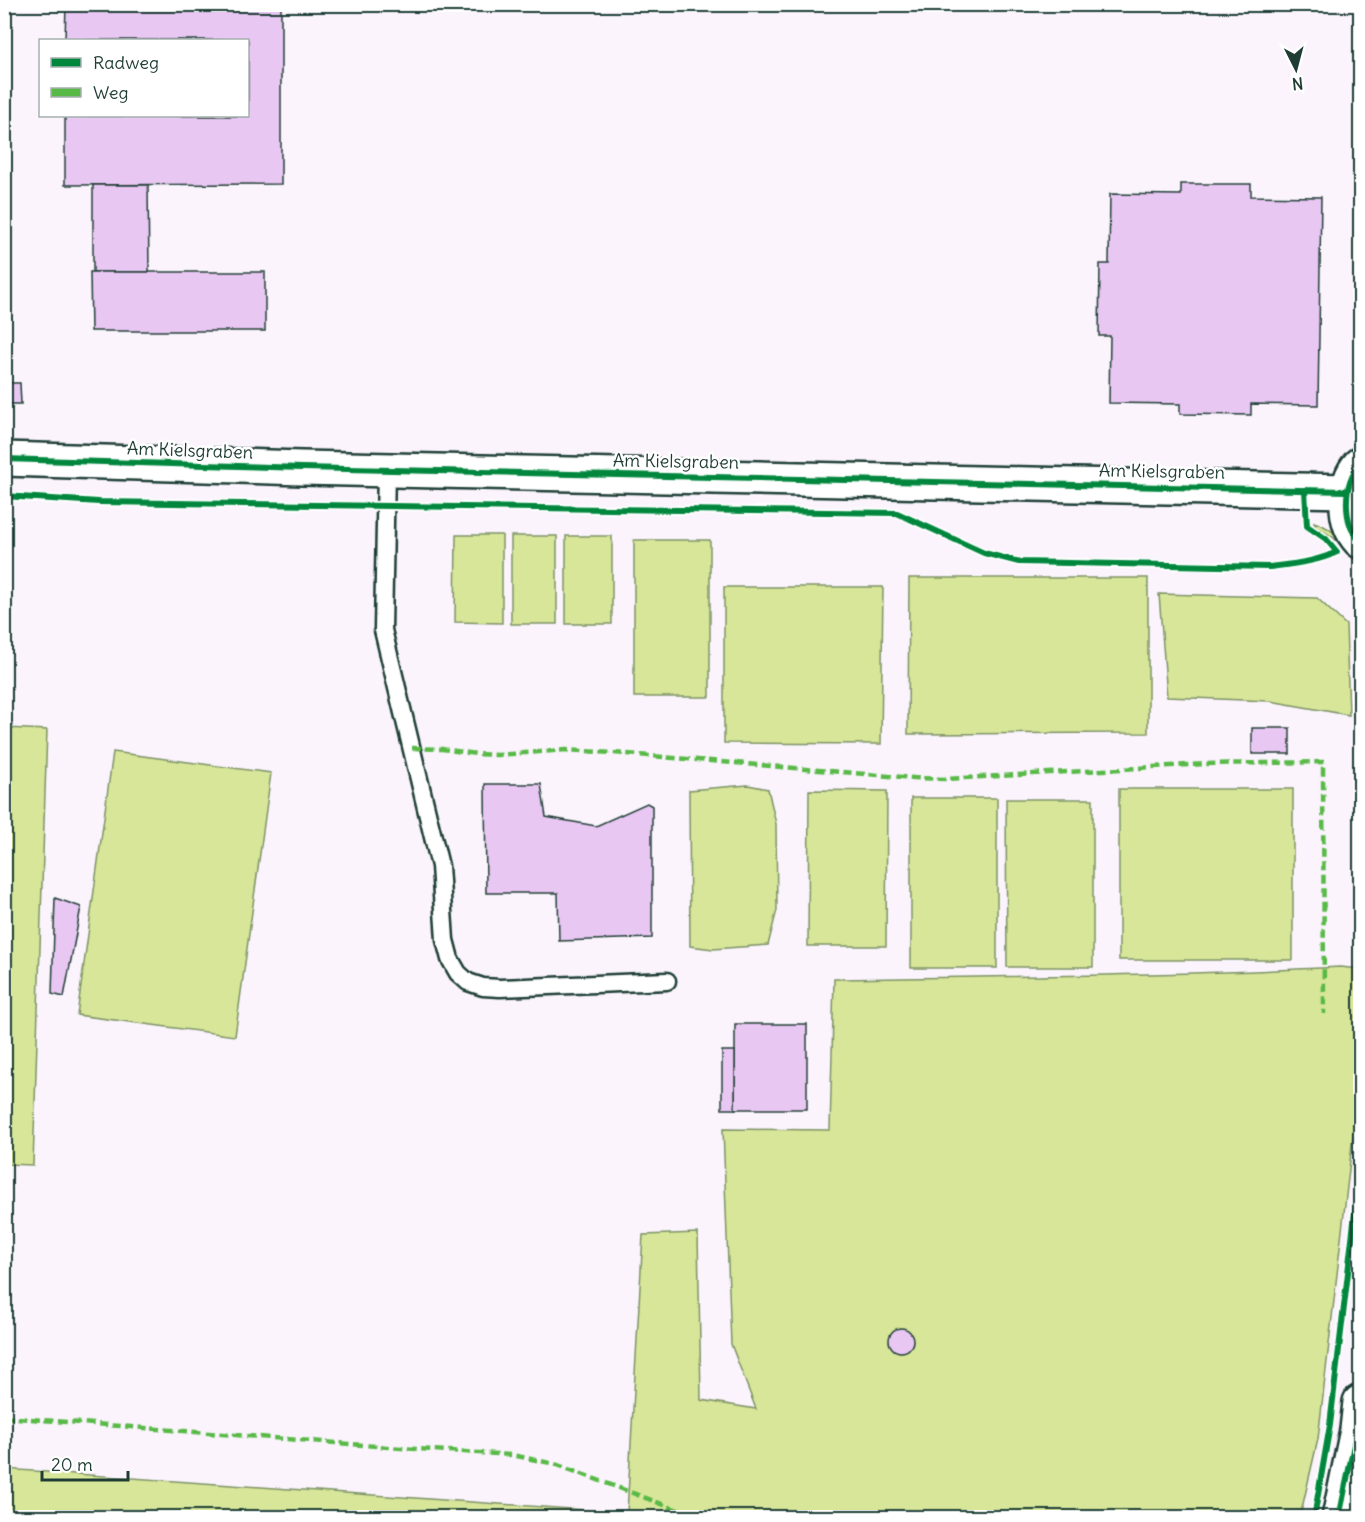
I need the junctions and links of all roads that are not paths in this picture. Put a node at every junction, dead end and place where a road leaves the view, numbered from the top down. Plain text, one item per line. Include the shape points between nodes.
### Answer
1 (4, 459) edge
2 (386, 470) junction
3 (1354, 478) edge
4 (1360, 541) edge
5 (667, 981) dead end
6 (1360, 1402) edge
7 (1339, 1518) edge

1 - 2 street, Am Kielsgraben
2 - 3 street, Am Kielsgraben via 1006,483
2 - 5 lane via 383,630 440,866 450,959 468,982 483,987
3 - 4 street via 1348,515
6 - 7 street

